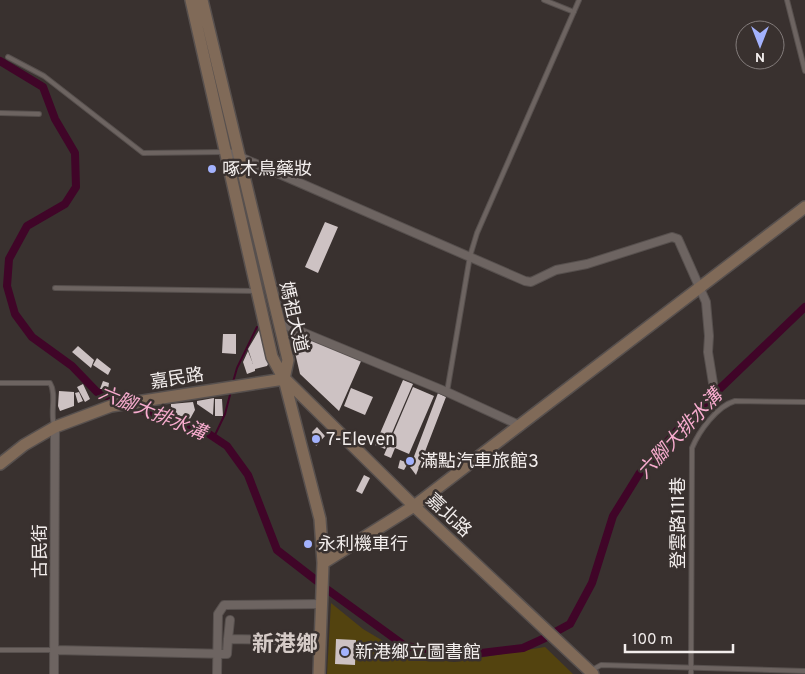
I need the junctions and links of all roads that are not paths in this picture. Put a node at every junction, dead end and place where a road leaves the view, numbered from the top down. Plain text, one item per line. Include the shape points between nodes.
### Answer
1 (191, 0) edge
2 (202, 0) edge
3 (544, 0) edge
4 (579, 0) edge
5 (787, 0) edge
6 (574, 12) junction
7 (8, 57) dead end
8 (805, 71) edge
9 (0, 114) edge
10 (39, 114) dead end
11 (226, 152) junction
12 (238, 156) junction
13 (805, 207) edge
14 (470, 256) junction
15 (698, 287) junction
16 (55, 288) dead end
17 (257, 291) junction
18 (278, 322) junction
19 (284, 379) junction
20 (0, 383) edge
21 (713, 383) dead end
22 (447, 392) junction
23 (805, 402) edge
24 (520, 426) junction
25 (55, 428) junction
26 (0, 464) edge
27 (414, 506) junction
28 (323, 563) junction
29 (322, 604) junction
30 (230, 620) dead end
31 (228, 639) junction
32 (321, 641) junction
33 (0, 650) edge
34 (55, 650) junction
35 (217, 653) junction
36 (692, 669) junction
37 (805, 670) edge
38 (592, 673) edge
39 (54, 674) edge
40 (217, 674) edge
41 (319, 674) edge
42 (691, 674) edge

1 - 11 main road, 媽祖大道
2 - 12 main road, 媽祖大道
3 - 6 lane
4 - 6 lane
5 - 8 lane
6 - 14 lane via 477,232
7 - 11 lane via 44,76 143,153
9 - 10 lane
11 - 12 street
11 - 17 main road, 媽祖大道
12 - 14 street
12 - 18 main road, 媽祖大道
13 - 15 main road
14 - 15 street via 532,282 556,270 587,264 672,237 678,239
14 - 22 lane
15 - 21 street via 706,302
15 - 24 main road
16 - 17 lane
17 - 19 main road, 媽祖大道 via 272,357
18 - 19 main road, 媽祖大道 via 288,360
18 - 22 street
19 - 25 main road, 嘉民路 via 111,406
19 - 27 main road, 嘉北路
19 - 28 main road via 320,519
20 - 25 lane via 50,383
22 - 24 street
23 - 36 lane, 登雲路111巷 via 727,403 698,433 692,448
24 - 27 main road
25 - 26 main road, 嘉民路 via 24,445
25 - 34 street, 古民街
27 - 28 main road
27 - 38 main road, 嘉北路
28 - 29 main road
29 - 32 main road
29 - 35 street via 224,605 218,614
30 - 31 street
31 - 32 street
31 - 35 street via 226,654
32 - 41 main road
33 - 34 lane
34 - 35 street
34 - 39 street, 古民街
35 - 40 street
36 - 37 lane
36 - 38 lane via 601,664
36 - 42 lane, 登雲路111巷

